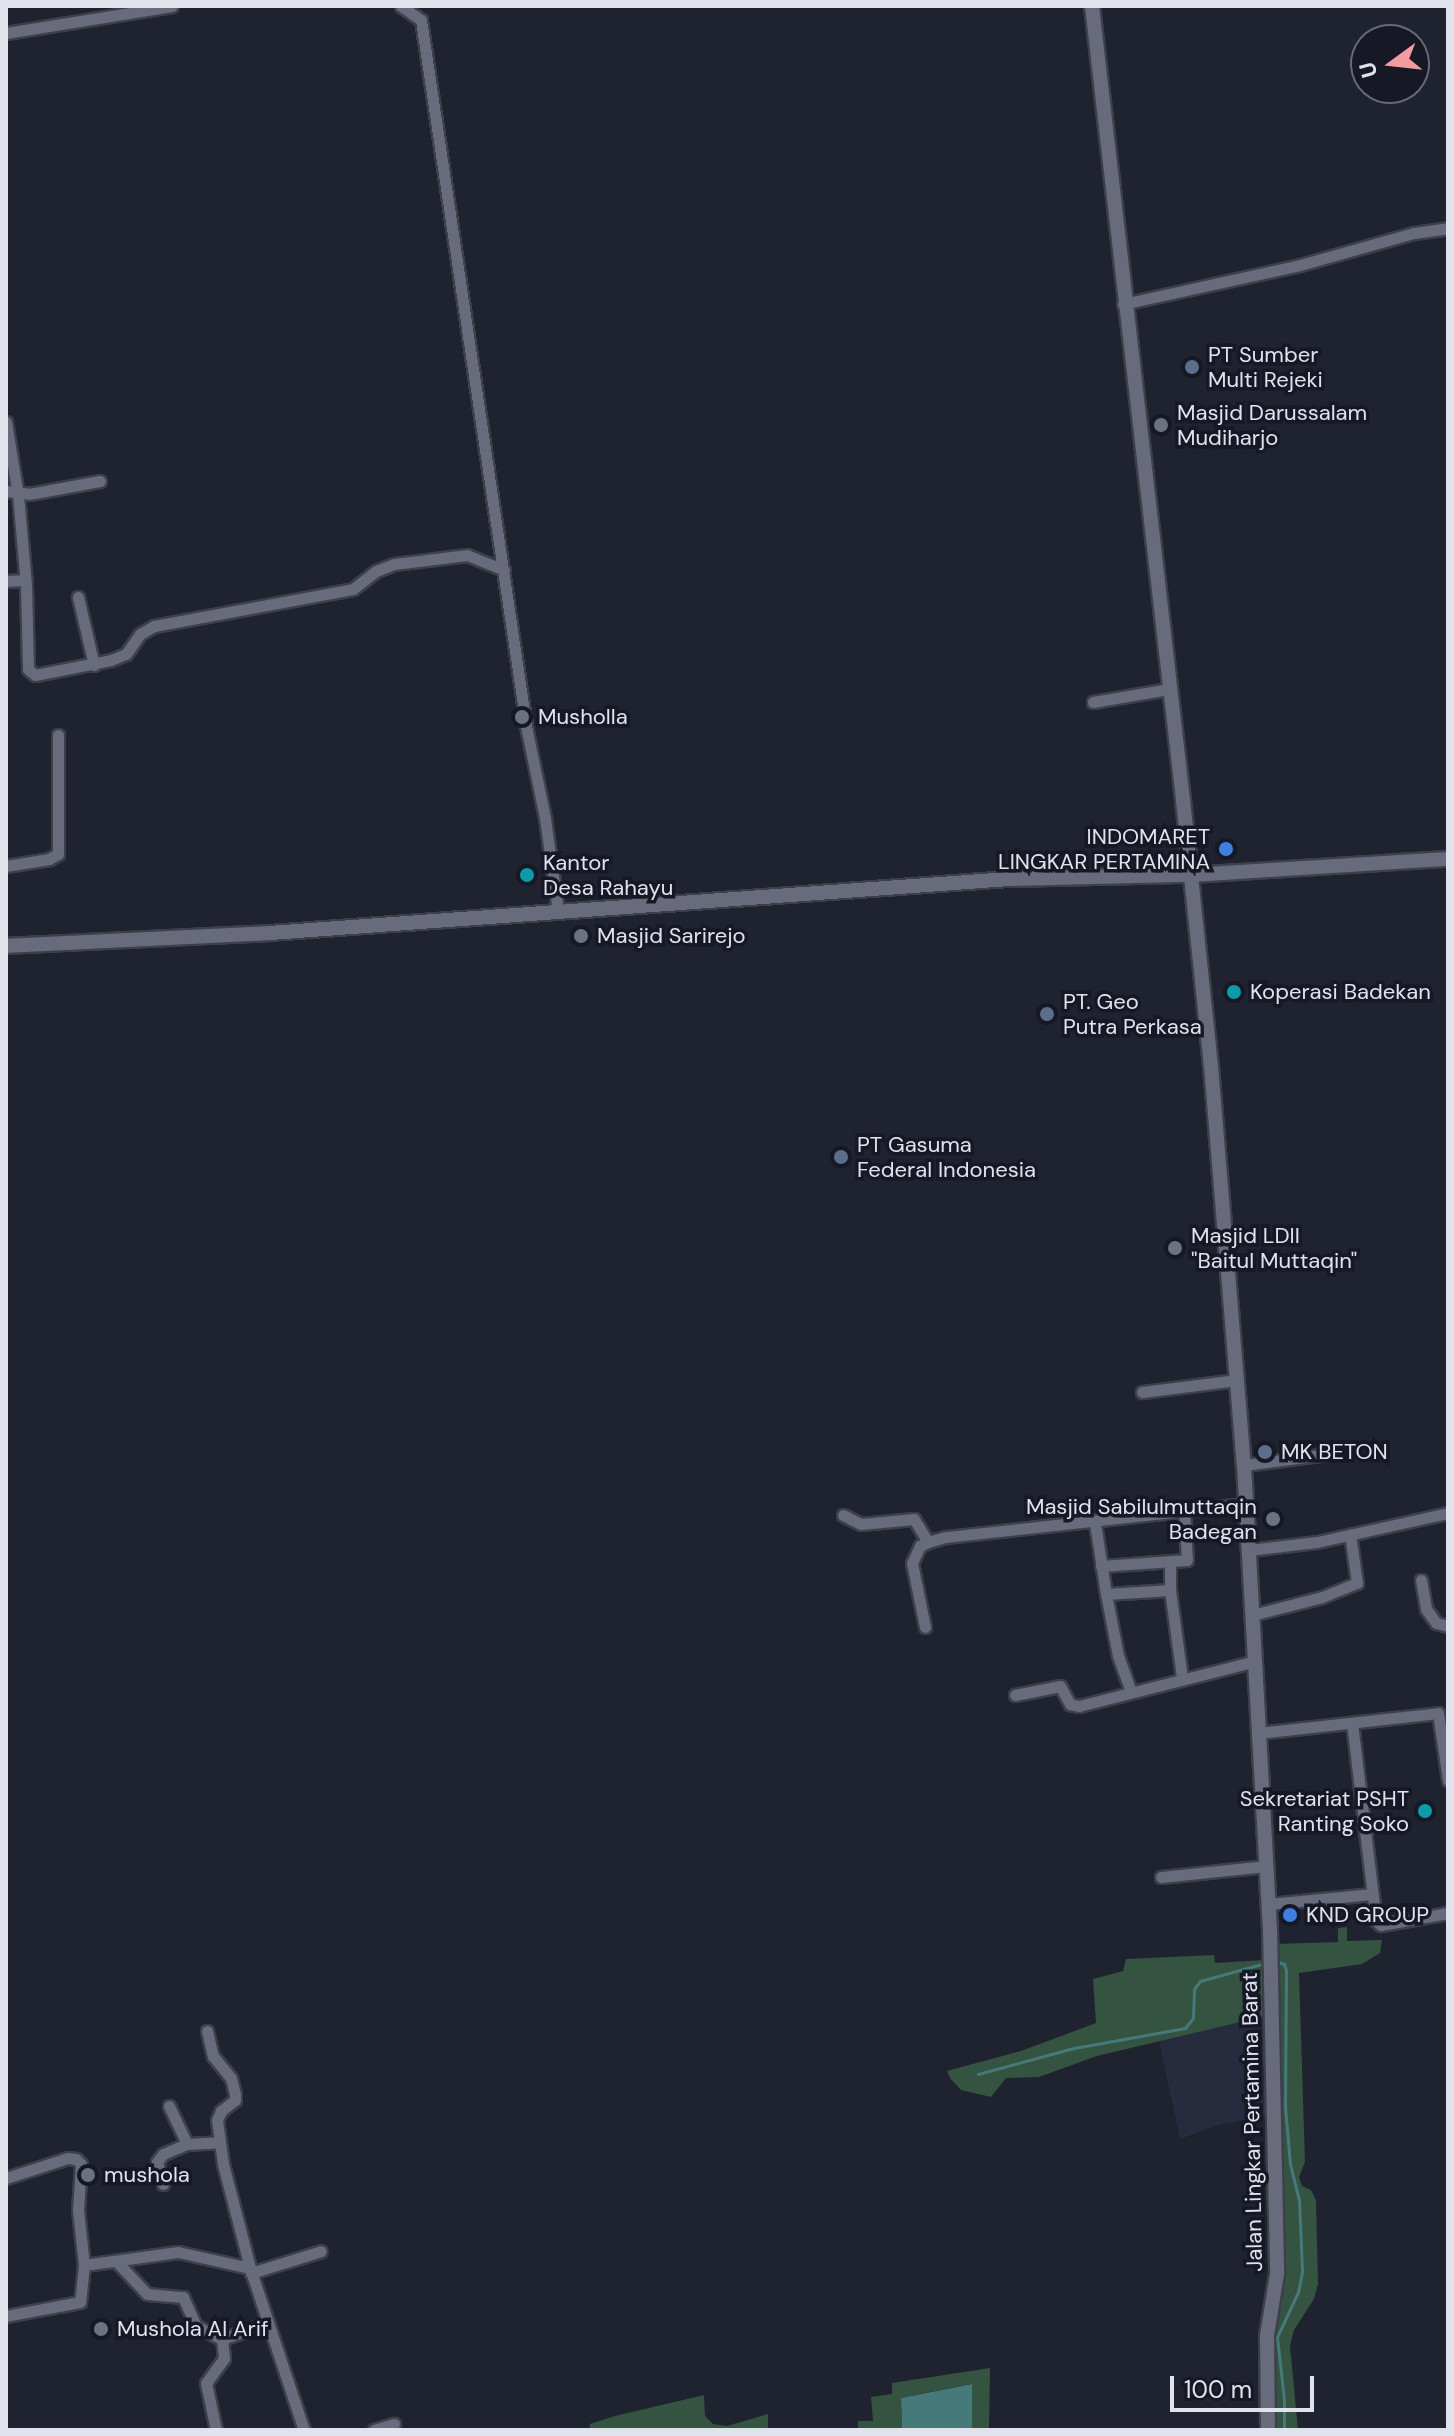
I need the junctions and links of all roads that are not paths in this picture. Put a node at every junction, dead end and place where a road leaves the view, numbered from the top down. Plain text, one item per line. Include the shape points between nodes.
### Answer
1 (172, 6) edge
2 (401, 6) edge
3 (1092, 6) edge
4 (6, 33) edge
5 (1448, 228) edge
6 (1123, 304) junction
7 (6, 422) edge
8 (100, 481) dead end
9 (12, 493) edge
10 (504, 570) junction
11 (25, 580) junction
12 (6, 581) edge
13 (78, 597) dead end
14 (94, 665) junction
15 (1168, 689) junction
16 (1093, 702) dead end
17 (58, 735) dead end
18 (1448, 859) edge
19 (6, 866) edge
20 (1191, 875) junction
21 (558, 912) junction
22 (6, 946) edge
23 (1237, 1380) junction
24 (1142, 1392) dead end
25 (1335, 1453) dead end
26 (1244, 1465) junction
27 (1246, 1504) junction
28 (1184, 1511) junction
29 (1448, 1513) edge
30 (843, 1515) dead end
31 (1095, 1523) junction
32 (1350, 1534) junction
33 (928, 1542) junction
34 (1249, 1550) junction
35 (1170, 1563) junction
36 (1101, 1566) junction
37 (1421, 1580) dead end
38 (1170, 1590) junction
39 (1106, 1594) junction
40 (1252, 1615) junction
41 (1448, 1626) edge
42 (925, 1627) dead end
43 (1255, 1661) junction
44 (1182, 1678) junction
45 (1131, 1692) junction
46 (1015, 1695) dead end
47 (1352, 1723) junction
48 (1258, 1733) junction
49 (1448, 1780) edge
50 (1266, 1866) junction
51 (1161, 1877) dead end
52 (1373, 1894) junction
53 (1269, 1904) junction
54 (1448, 1913) edge
55 (207, 2031) dead end
56 (169, 2106) dead end
57 (220, 2142) junction
58 (187, 2144) junction
59 (6, 2178) edge
60 (163, 2184) dead end
61 (321, 2251) dead end
62 (116, 2261) junction
63 (84, 2265) junction
64 (250, 2270) junction
65 (6, 2316) edge
66 (268, 2323) junction
67 (222, 2339) junction
68 (394, 2424) dead end
69 (216, 2430) edge
70 (304, 2430) edge
71 (374, 2430) edge
72 (1268, 2430) edge

1 - 4 street
2 - 10 street via 421,20
3 - 6 street, Jalan Lingkar Pertamina Barat
5 - 6 street
6 - 15 street, Jalan Lingkar Pertamina Barat
7 - 9 street
8 - 9 street
9 - 11 street
10 - 14 street via 467,555 394,564 353,589 154,626 140,634 126,654
10 - 21 street
11 - 12 street
11 - 14 street via 29,671 35,675
13 - 14 street
15 - 16 street
15 - 20 street, Jalan Lingkar Pertamina Barat
17 - 19 street via 58,854
18 - 20 street
20 - 21 street via 1009,879
20 - 23 street, Jalan Lingkar Pertamina Barat
21 - 22 street
23 - 24 street
23 - 26 street, Jalan Lingkar Pertamina Barat
25 - 26 street
26 - 27 street, Jalan Lingkar Pertamina Barat
27 - 28 street
27 - 34 street, Jalan Lingkar Pertamina Barat
28 - 31 street
28 - 35 street via 1189,1555
29 - 32 street
30 - 33 street via 861,1524 914,1519
31 - 33 street
31 - 36 street
32 - 34 street
32 - 40 street via 1357,1583
33 - 42 street via 912,1563
34 - 40 street, Jalan Lingkar Pertamina Barat
35 - 36 street
35 - 38 street
36 - 39 street
37 - 41 street via 1426,1609 1436,1623
38 - 39 street
38 - 44 street
39 - 45 street
40 - 43 street, Jalan Lingkar Pertamina Barat
43 - 44 street
43 - 48 street, Jalan Lingkar Pertamina Barat
44 - 45 street
45 - 46 street via 1073,1706 1060,1686
47 - 48 street
47 - 49 street via 1438,1713
47 - 52 street
48 - 50 street, Jalan Lingkar Pertamina Barat
50 - 51 street
50 - 53 street, Jalan Lingkar Pertamina Barat
52 - 53 street
52 - 54 street via 1381,1925
53 - 72 street, Jalan Lingkar Pertamina Barat via 1277,2274 1267,2336
55 - 57 street via 213,2056 231,2078 235,2094 232,2104 218,2114
56 - 58 street
57 - 58 street
57 - 64 street
58 - 60 street via 157,2160
59 - 63 street via 68,2158 81,2164 78,2210
61 - 64 street
62 - 63 street
62 - 64 street via 178,2252
62 - 67 street via 147,2294 183,2297 196,2326
63 - 65 street via 80,2302
64 - 66 street
66 - 67 street
66 - 70 street
67 - 69 street via 224,2358 206,2383
68 - 71 street

